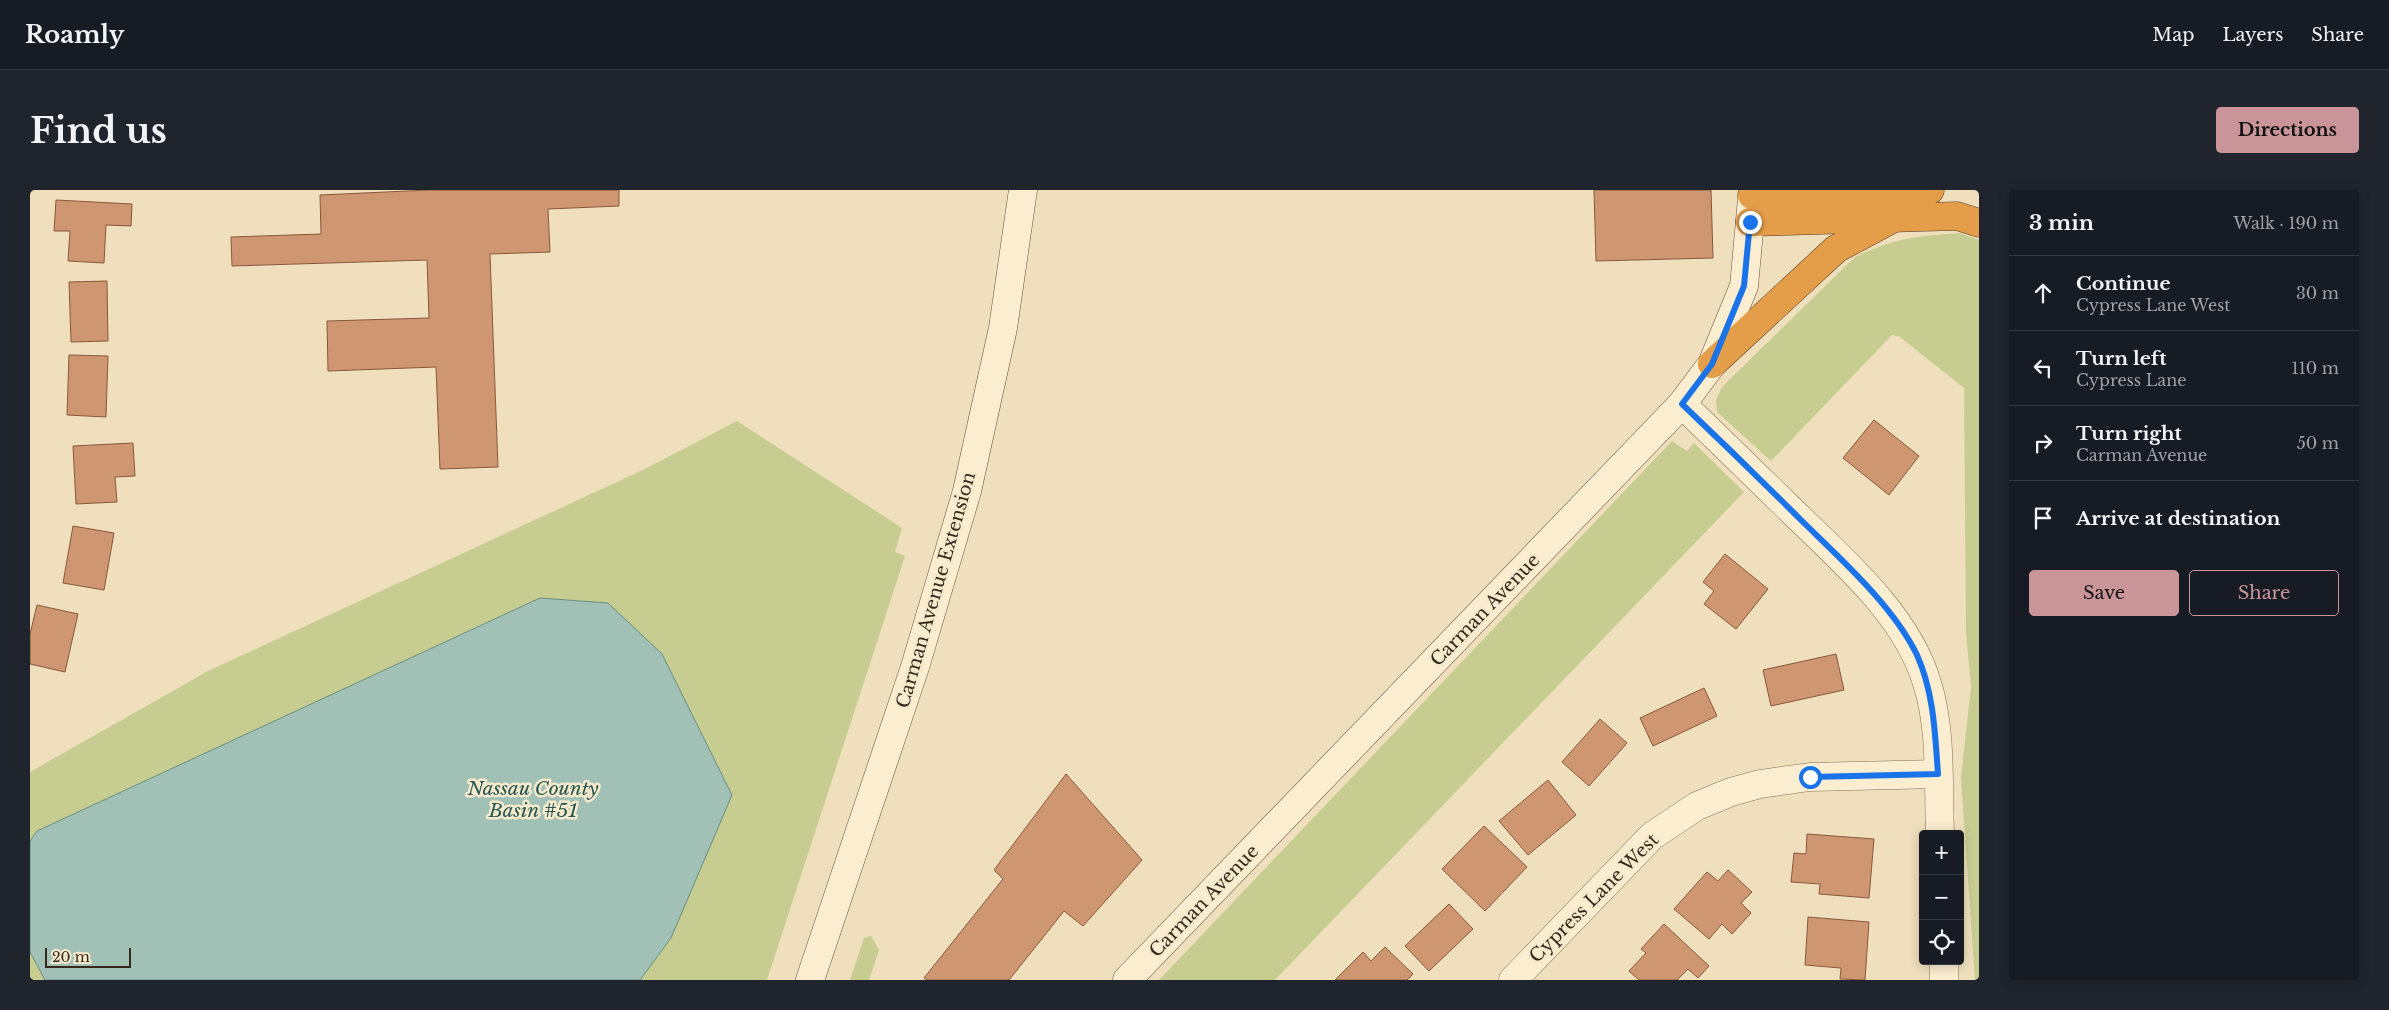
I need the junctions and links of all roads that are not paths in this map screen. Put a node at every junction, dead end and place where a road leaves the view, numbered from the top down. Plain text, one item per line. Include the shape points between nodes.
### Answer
1 (1023, 190) edge
2 (1918, 190) edge
3 (1752, 192) edge
4 (1894, 218) junction
5 (1750, 222) junction
6 (1979, 223) edge
7 (1712, 364) junction
8 (1682, 404) junction
9 (1938, 774) junction
10 (1940, 830) edge
11 (1944, 965) edge
12 (810, 980) edge
13 (1127, 980) edge
14 (1513, 980) edge
15 (1944, 980) edge

1 - 12 main road, Carman Avenue Extension via 1003,328 967,491 915,667
2 - 3 highway
3 - 5 main road, Carman Avenue
4 - 5 highway
4 - 6 highway via 1957,216
4 - 7 highway via 1836,249
5 - 7 main road, Carman Avenue via 1744,286
7 - 8 main road, Carman Avenue
8 - 9 main road via 1844,561 1898,622 1928,683
8 - 13 main road, Carman Avenue
9 - 10 main road
9 - 14 main road, Cypress Lane West via 1810,777 1760,784 1697,806 1652,836
11 - 15 main road

